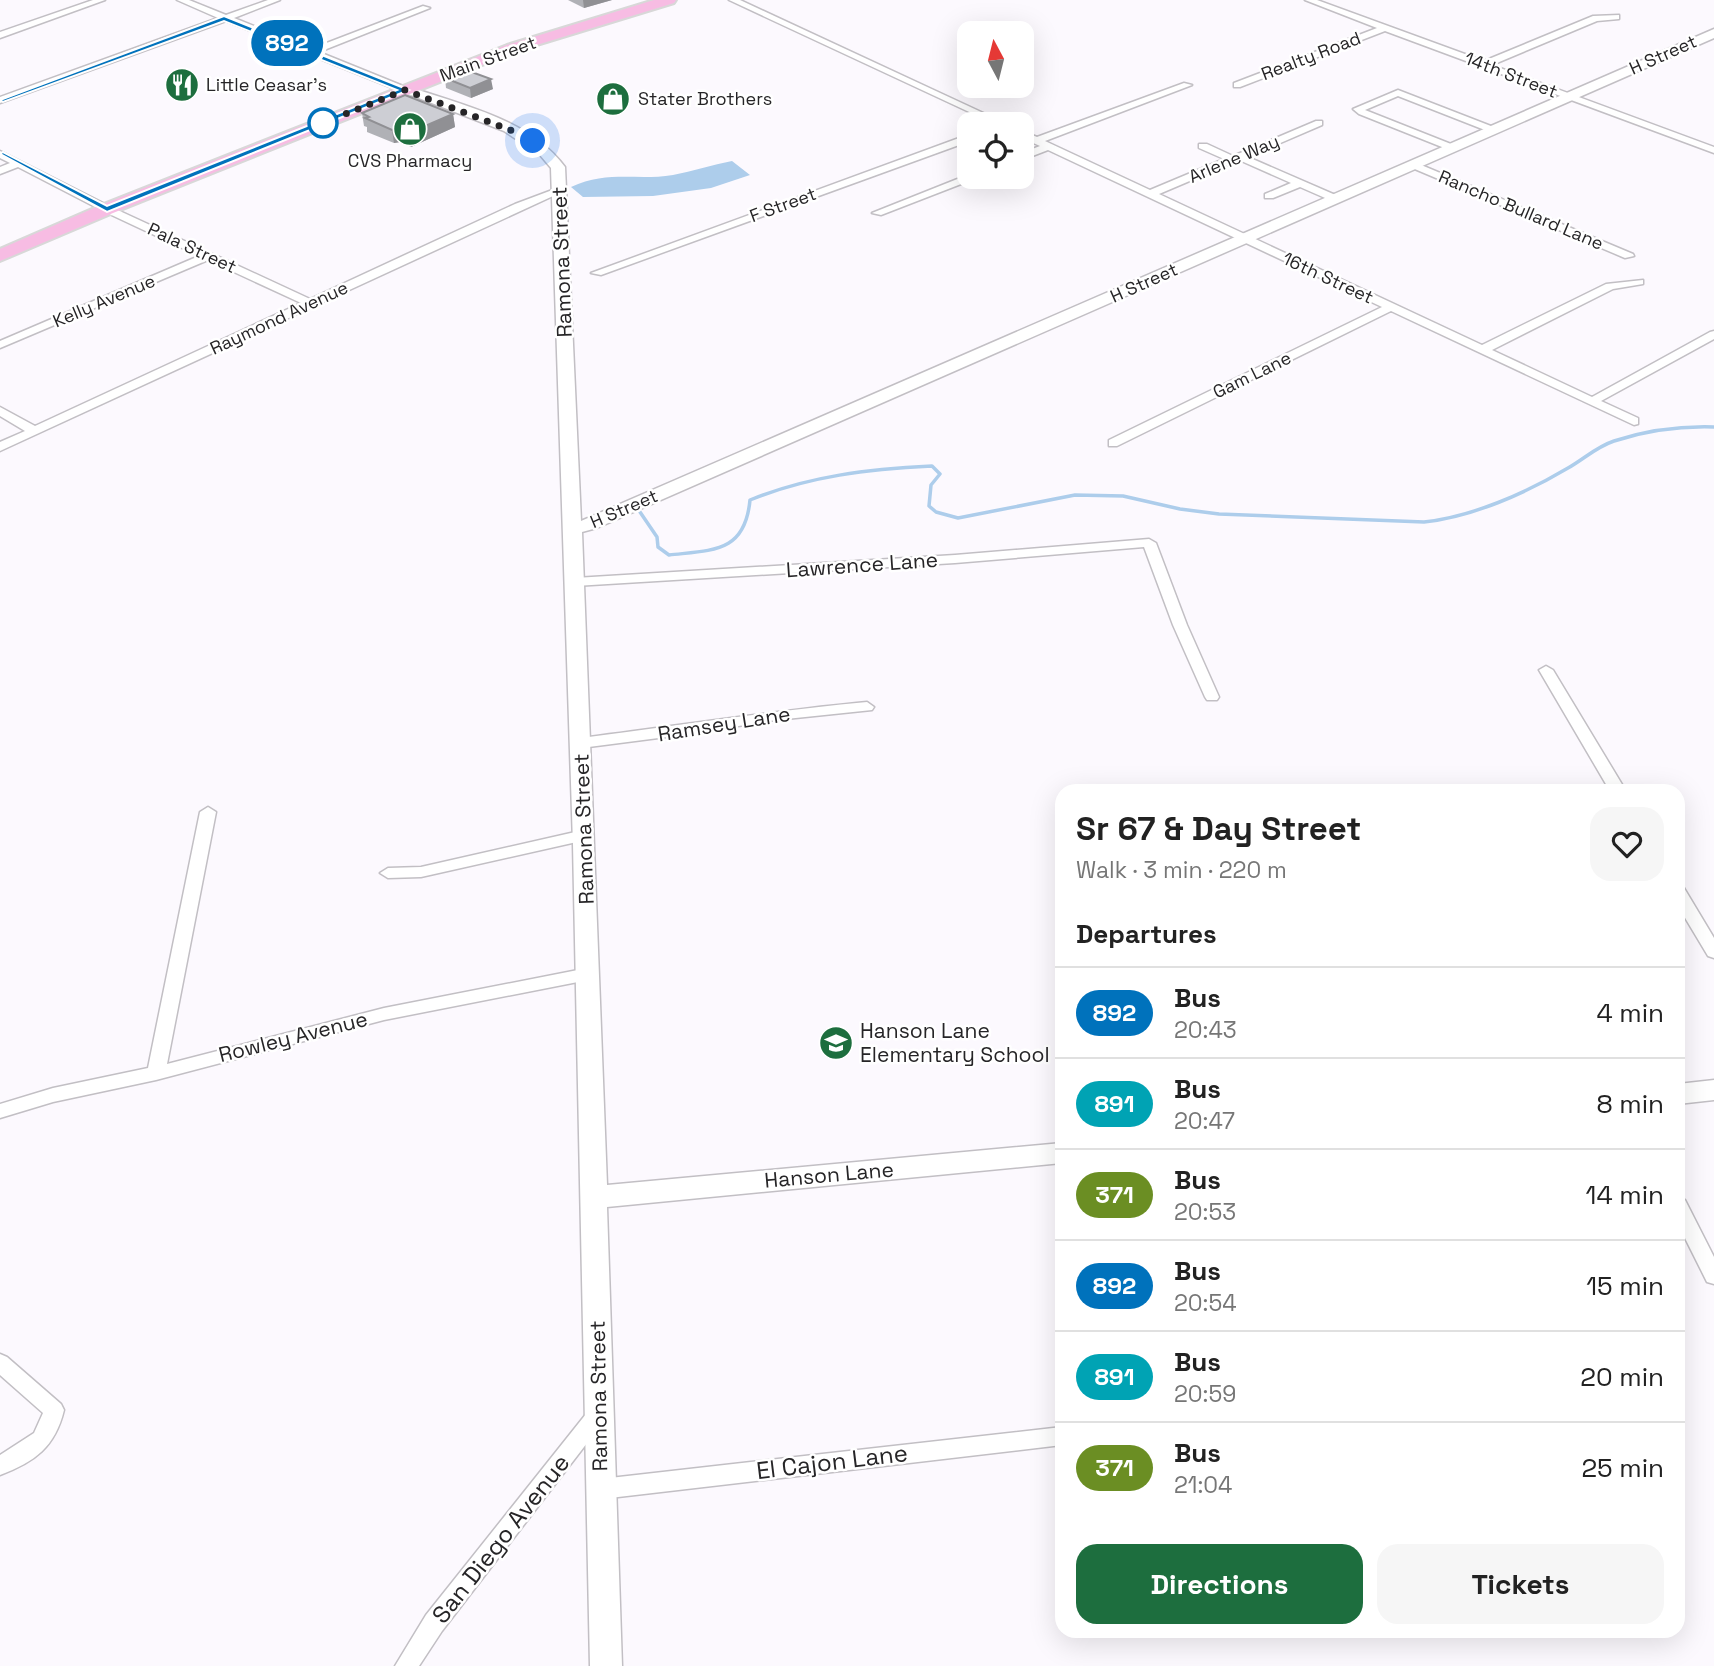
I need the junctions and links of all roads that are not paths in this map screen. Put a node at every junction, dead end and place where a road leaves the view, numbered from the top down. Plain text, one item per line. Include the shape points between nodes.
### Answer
1 (101, 0) edge
2 (181, 0) edge
3 (276, 0) edge
4 (669, 0) edge
5 (733, 0) edge
6 (1309, 0) edge
7 (426, 8) dead end
8 (1616, 17) dead end
9 (224, 18) junction
10 (1385, 28) junction
11 (1714, 33) edge
12 (0, 35) edge
13 (311, 52) junction
14 (1483, 65) junction
15 (1187, 85) dead end
16 (1237, 85) dead end
17 (405, 90) junction
18 (1569, 97) junction
19 (0, 100) edge
20 (976, 112) edge
21 (1319, 123) dead end
22 (1493, 130) junction
23 (1034, 140) edge
24 (1037, 141) junction
25 (957, 142) edge
26 (1048, 146) junction
27 (1203, 146) dead end
28 (1452, 148) junction
29 (1714, 150) edge
30 (1034, 152) edge
31 (0, 154) edge
32 (1236, 158) junction
33 (20, 163) junction
34 (1414, 165) junction
35 (0, 171) edge
36 (957, 182) edge
37 (1301, 183) junction
38 (559, 191) junction
39 (1150, 194) junction
40 (1269, 196) dead end
41 (1336, 199) junction
42 (107, 209) junction
43 (877, 213) dead end
44 (1245, 239) junction
45 (0, 256) edge
46 (208, 256) junction
47 (1629, 256) dead end
48 (597, 273) dead end
49 (1639, 282) dead end
50 (310, 303) junction
51 (1391, 307) junction
52 (1714, 334) edge
53 (0, 345) edge
54 (1482, 350) junction
55 (1591, 402) junction
56 (0, 411) edge
57 (1634, 421) dead end
58 (34, 432) junction
59 (1113, 443) dead end
60 (0, 447) edge
61 (572, 529) junction
62 (575, 582) junction
63 (1546, 670) dead end
64 (1212, 697) dead end
65 (867, 707) dead end
66 (581, 743) junction
67 (1614, 784) edge
68 (208, 812) dead end
69 (584, 835) junction
70 (388, 873) dead end
71 (1685, 904) edge
72 (1714, 952) edge
73 (589, 974) junction
74 (156, 1073) junction
75 (1714, 1090) edge
76 (1685, 1093) edge
77 (0, 1111) edge
78 (1055, 1154) edge
79 (595, 1198) junction
80 (1685, 1219) edge
81 (1714, 1276) edge
82 (0, 1363) edge
83 (598, 1413) junction
84 (1055, 1437) edge
85 (0, 1466) edge
86 (601, 1489) junction
87 (406, 1666) edge
88 (606, 1666) edge

1 - 12 street
2 - 9 street
3 - 9 street
4 - 17 main road, Main Street via 519,45
5 - 20 street
6 - 10 street, 14th Street
7 - 13 street
8 - 14 street via 1596,18
9 - 13 street
9 - 19 street
10 - 14 street, 14th Street
10 - 16 street, Realty Road
11 - 18 street, H Street
13 - 17 street
14 - 18 street, 14th Street
15 - 24 street
17 - 38 main road, Ramona Street via 526,136 548,152 558,167
17 - 42 main road, Main Street
18 - 22 street, H Street
18 - 29 street, 14th Street
21 - 32 street, Arlene Way
22 - 28 street, H Street
22 - 28 street via 1398,93 1358,109
23 - 24 street, 16th Street
24 - 26 street, 16th Street
25 - 48 street, F Street
26 - 30 street
26 - 39 street, 16th Street
27 - 32 street
28 - 34 street, H Street
31 - 33 street, Pala Street
32 - 37 street
32 - 39 street, Arlene Way
33 - 35 street
33 - 42 street, Pala Street
34 - 41 street, H Street
34 - 47 street, Rancho Bullard Lane
36 - 43 street
37 - 40 street
37 - 41 street
38 - 50 street, Raymond Avenue
38 - 61 main road, Ramona Street
39 - 44 street, 16th Street
41 - 44 street, H Street
42 - 45 main road, Main Street
42 - 46 street, Pala Street
44 - 51 street, 16th Street
44 - 61 street, H Street
46 - 50 street, Pala Street
46 - 53 street, Kelly Avenue
49 - 54 street via 1610,286
50 - 58 street, Raymond Avenue
51 - 54 street, 16th Street
51 - 59 street, Gam Lane
52 - 55 street
54 - 55 street, 16th Street
55 - 57 street, 16th Street
56 - 58 street
58 - 60 street, Raymond Avenue
61 - 62 main road, Ramona Street
62 - 64 street, Lawrence Lane via 1149,543
62 - 66 main road, Ramona Street
63 - 67 street
65 - 66 street, Ramsey Lane via 767,716
66 - 69 main road, Ramona Street
68 - 74 street
69 - 70 street via 421,872
69 - 73 main road, Ramona Street
71 - 72 street
73 - 74 street, Rowley Avenue via 384,1014
73 - 79 main road, Ramona Street
74 - 77 street, Rowley Avenue
75 - 76 main road
78 - 79 main road, Hanson Lane
79 - 83 main road, Ramona Street
80 - 81 street
82 - 85 street via 54,1410 49,1432
83 - 86 main road, Ramona Street
83 - 87 street, San Diego Avenue
84 - 86 street, El Cajon Lane
86 - 88 main road, Ramona Street

